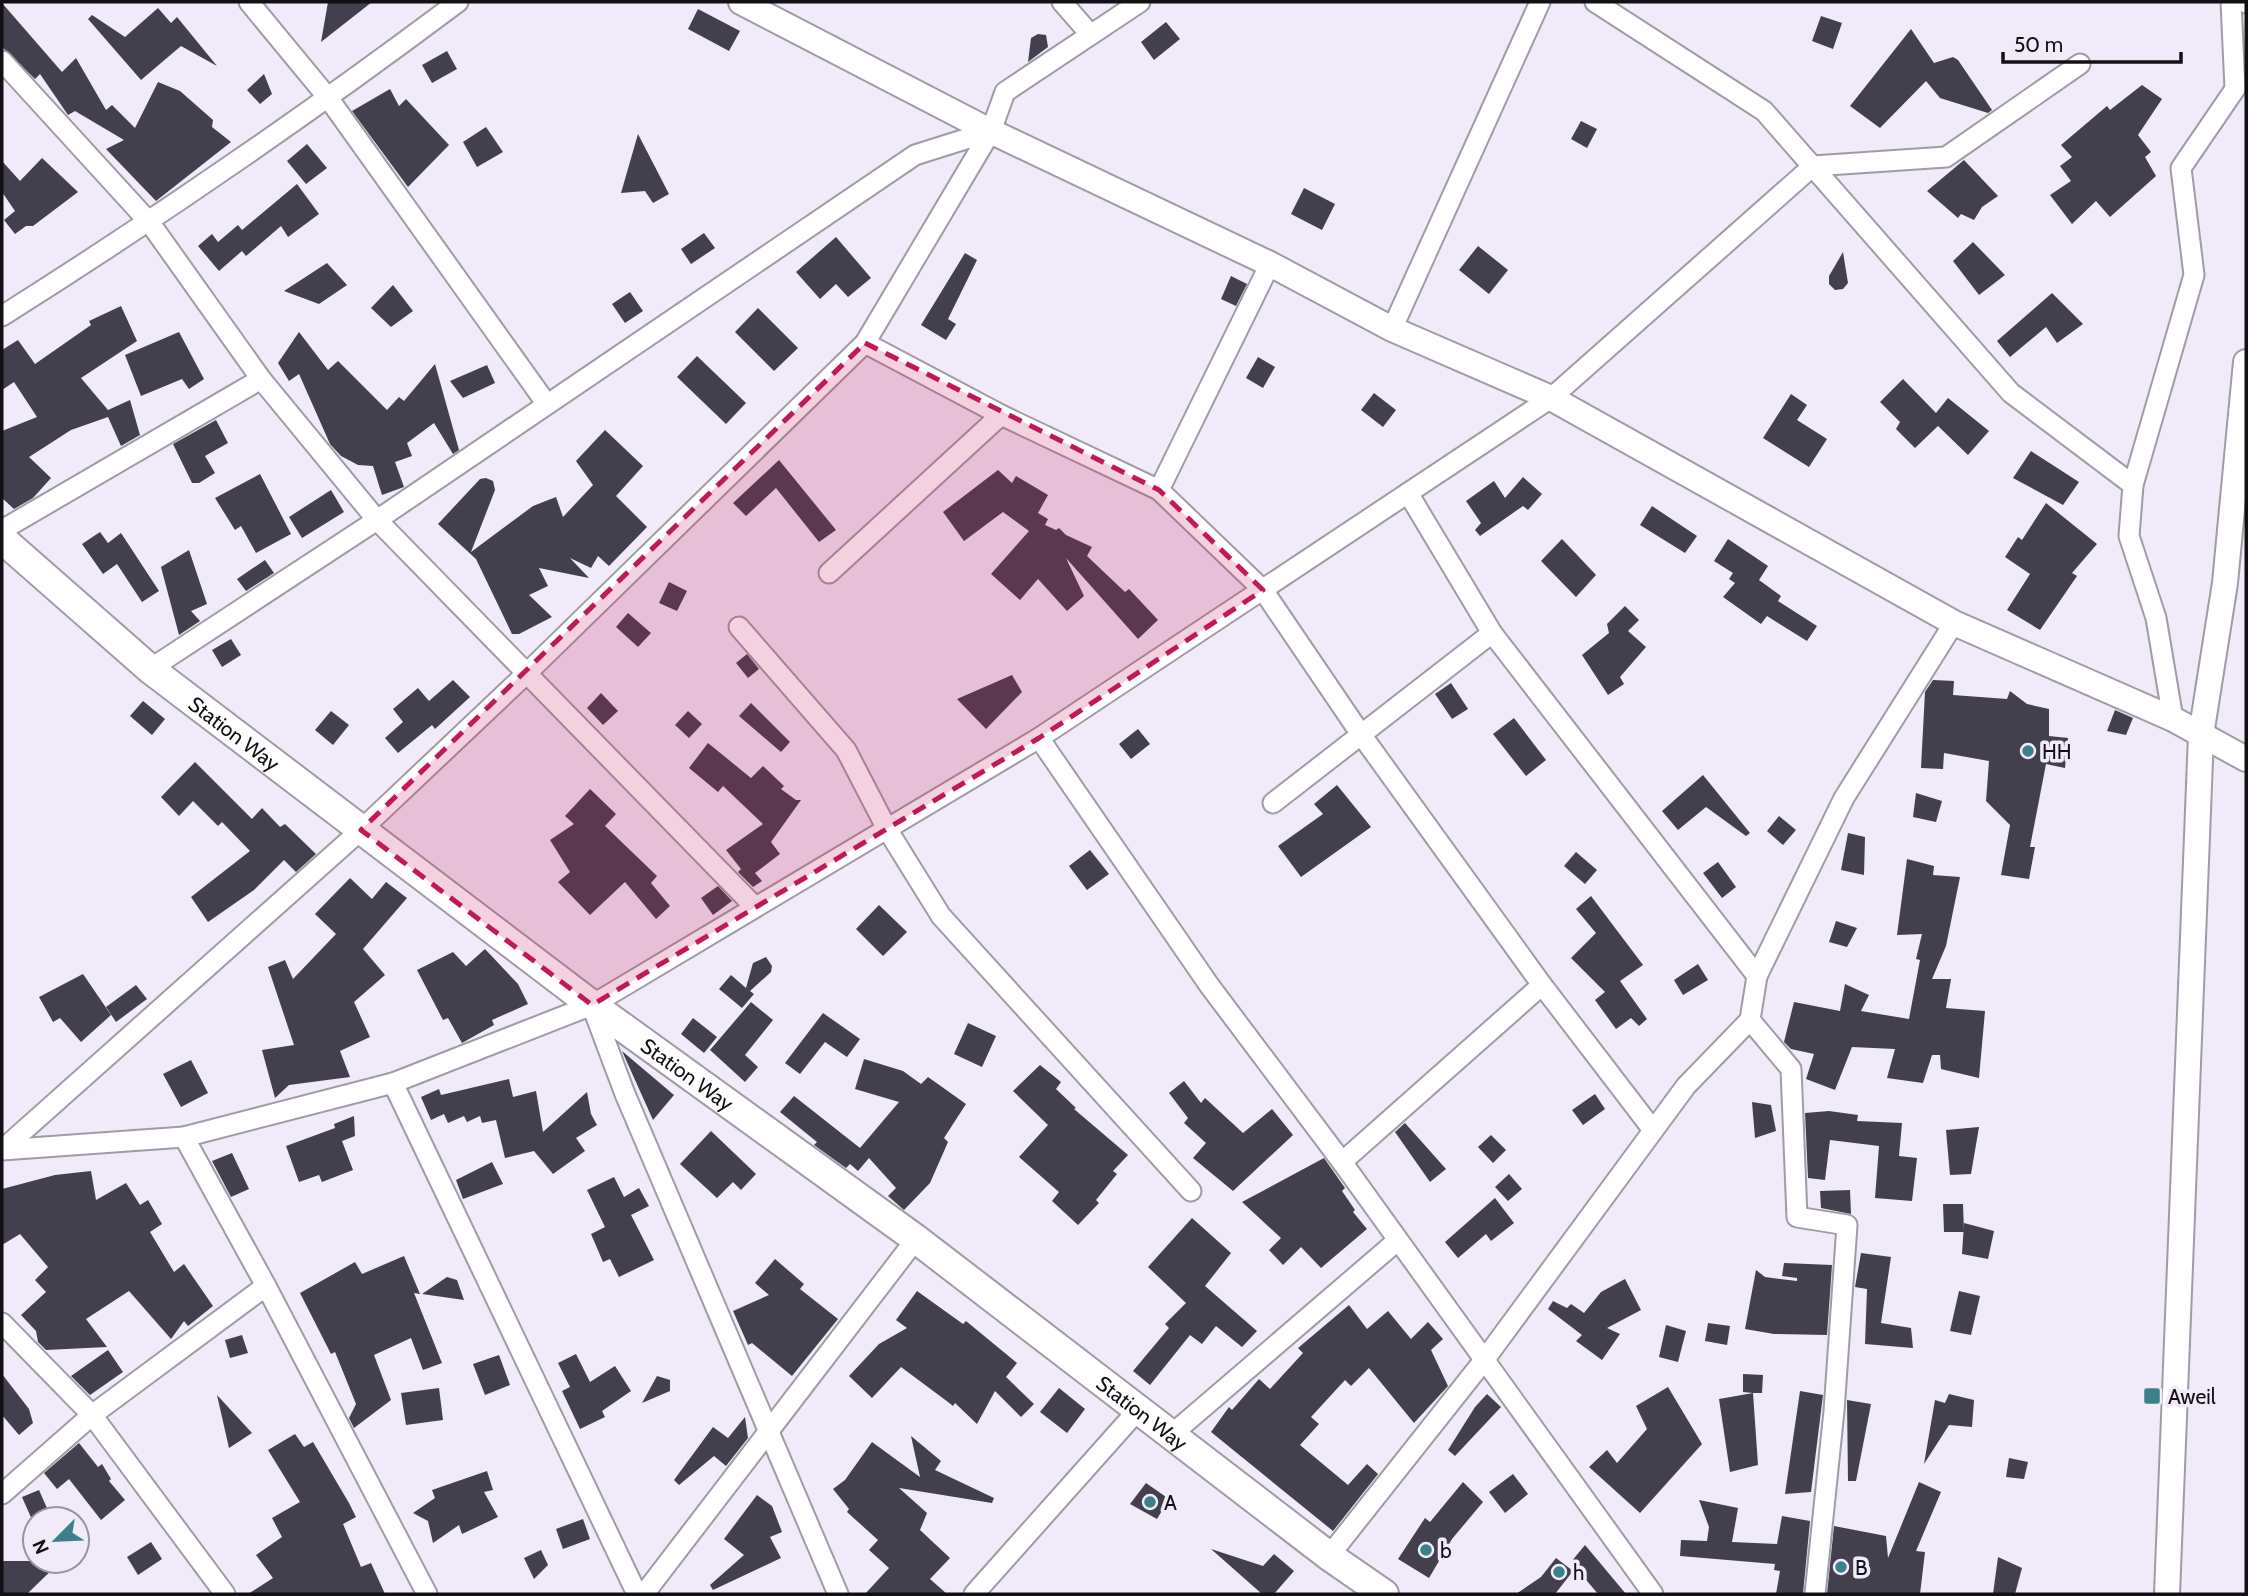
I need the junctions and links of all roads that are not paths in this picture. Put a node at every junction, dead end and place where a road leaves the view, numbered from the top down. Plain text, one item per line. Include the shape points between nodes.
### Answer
1 (249, 2) edge
2 (458, 2) edge
3 (741, 2) edge
4 (1062, 2) edge
5 (1140, 2) edge
6 (1540, 2) edge
7 (1595, 2) edge
8 (2231, 2) edge
9 (1090, 34) junction
10 (2, 61) edge
11 (2080, 64) dead end
12 (329, 99) junction
13 (991, 131) junction
14 (1813, 166) junction
15 (150, 223) junction
16 (1270, 264) junction
17 (2, 316) edge
18 (1392, 329) junction
19 (865, 342) junction
20 (2246, 362) edge
21 (261, 379) junction
22 (1551, 398) junction
23 (546, 403) junction
24 (1001, 415) junction
25 (2133, 485) junction
26 (1159, 490) junction
27 (1408, 493) junction
28 (377, 520) junction
29 (2, 530) edge
30 (2, 539) edge
31 (830, 573) dead end
32 (1262, 590) junction
33 (1954, 623) junction
34 (739, 627) dead end
35 (1492, 633) junction
36 (150, 669) junction
37 (527, 673) junction
38 (2173, 719) junction
39 (1360, 733) junction
40 (2202, 735) junction
41 (1039, 738) junction
42 (2246, 760) edge
43 (1273, 803) dead end
44 (887, 829) junction
45 (360, 830) junction
46 (754, 906) junction
47 (1757, 976) junction
48 (1542, 985) junction
49 (592, 1005) junction
50 (1750, 1020) junction
51 (393, 1083) junction
52 (1653, 1130) junction
53 (184, 1138) junction
54 (2, 1150) edge
55 (1342, 1162) junction
56 (1191, 1191) dead end
57 (916, 1239) junction
58 (1397, 1241) junction
59 (267, 1286) junction
60 (2, 1323) edge
61 (1485, 1359) junction
62 (1138, 1410) junction
63 (92, 1415) junction
64 (767, 1434) junction
65 (1171, 1435) junction
66 (2, 1494) edge
67 (1329, 1556) junction
68 (225, 1594) edge
69 (427, 1594) edge
70 (637, 1594) edge
71 (644, 1594) edge
72 (838, 1594) edge
73 (974, 1594) edge
74 (1384, 1594) edge
75 (1653, 1594) edge
76 (1815, 1594) edge
77 (2166, 1594) edge

1 - 12 street
2 - 12 street
3 - 13 street
4 - 9 street
5 - 9 street
6 - 18 street
7 - 14 street via 1764,111
8 - 25 street via 2235,89 2181,168 2194,275
9 - 13 street via 1005,92
10 - 15 street
11 - 14 street via 1946,157
12 - 15 street
12 - 23 street
13 - 16 street
13 - 19 street
13 - 23 street via 915,155
14 - 22 street
14 - 25 street via 2011,393
15 - 17 street
15 - 21 street
16 - 18 street
16 - 26 street
18 - 22 street
19 - 24 street
19 - 37 street
20 - 40 street via 2225,583
21 - 28 street
21 - 29 street
22 - 27 street
22 - 33 street
23 - 28 street
24 - 26 street
24 - 31 street
25 - 38 street via 2129,536 2156,618
26 - 32 street
27 - 32 street
27 - 35 street
28 - 36 street
28 - 37 street
30 - 36 main road, Station Way
32 - 39 street
32 - 41 street
33 - 38 street
33 - 47 street via 1844,798
34 - 44 street via 846,750
35 - 39 street
35 - 47 street
36 - 45 main road, Station Way
37 - 45 street
37 - 46 street
38 - 40 street
39 - 43 street
39 - 48 street
40 - 42 street
40 - 77 street
41 - 44 street
41 - 55 street via 1209,985
44 - 46 street
44 - 56 street via 941,916
45 - 49 main road, Station Way
45 - 54 street
46 - 49 street
47 - 50 street
48 - 52 street
48 - 55 street
49 - 51 street
49 - 57 main road, Station Way
49 - 64 street
50 - 52 street via 1686,1086
50 - 76 street via 1791,1069 1797,1217 1847,1224
51 - 53 street
51 - 70 street
52 - 61 street
53 - 54 street
53 - 59 street
55 - 58 street
57 - 62 main road, Station Way
57 - 64 street
58 - 61 street
58 - 65 street
59 - 63 street
59 - 69 street
60 - 63 street
61 - 67 street
61 - 75 street
62 - 65 main road, Station Way
62 - 73 street
63 - 66 street
63 - 68 street
64 - 71 street
64 - 72 street
65 - 67 main road, Station Way
67 - 74 main road, Station Way

